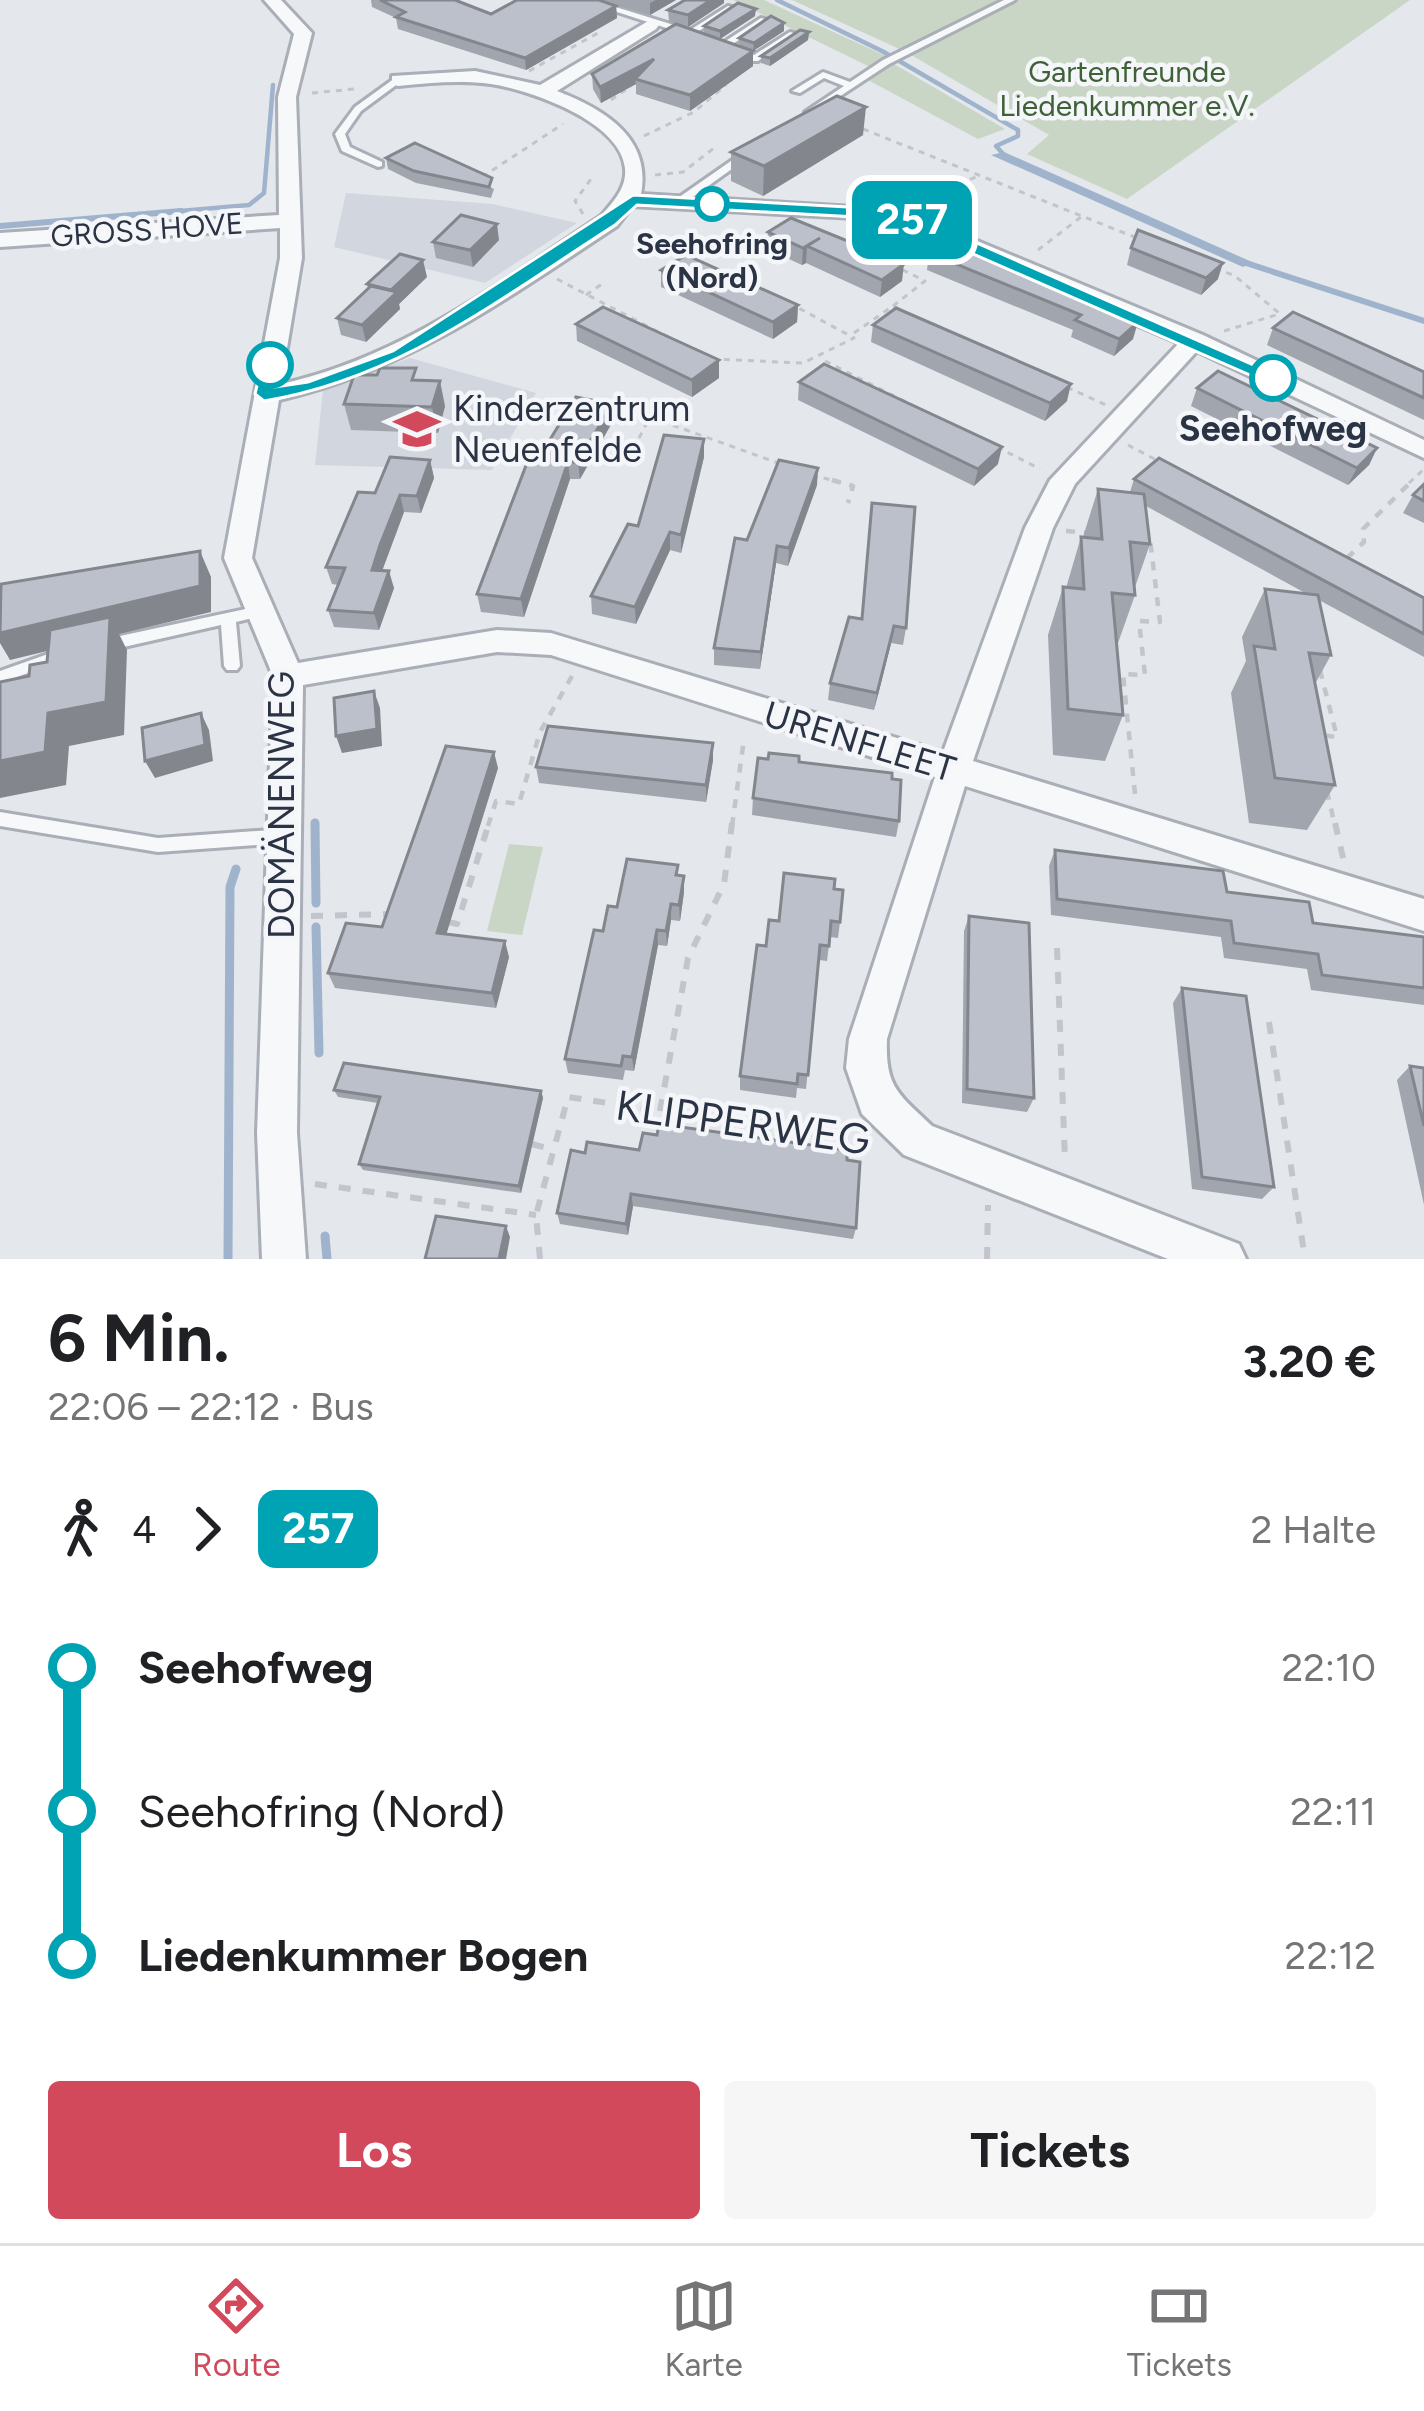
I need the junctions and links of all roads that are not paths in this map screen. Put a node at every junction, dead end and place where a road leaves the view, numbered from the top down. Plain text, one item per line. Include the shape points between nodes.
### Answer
1 (272, 0) edge
2 (584, 0) edge
3 (638, 0) edge
4 (1011, 0) edge
5 (731, 8) edge
6 (672, 11) edge
7 (623, 13) junction
8 (764, 20) edge
9 (652, 24) junction
10 (691, 33) junction
11 (793, 34) edge
12 (724, 46) junction
13 (398, 80) joint
14 (851, 85) junction
15 (797, 91) dead end
16 (540, 93) junction
17 (794, 123) edge
18 (755, 149) edge
19 (378, 164) dead end
20 (635, 188) junction
21 (679, 202) junction
22 (293, 221) junction
23 (0, 240) edge
24 (1195, 340) junction
25 (264, 394) junction
26 (1424, 450) edge
27 (260, 611) junction
28 (228, 618) junction
29 (232, 666) dead end
30 (288, 676) junction
31 (0, 677) edge
32 (957, 770) junction
33 (0, 819) edge
34 (284, 836) junction
35 (1424, 915) edge
36 (284, 1259) edge
37 (1224, 1259) edge

1 - 22 street, DOMÄNENWEG via 303,33 287,97
2 - 7 lane
3 - 7 lane
4 - 14 lane
5 - 10 lane
6 - 9 lane
7 - 9 lane
8 - 12 lane
9 - 10 lane
9 - 16 street
10 - 12 lane
11 - 12 lane via 755,59
13 - 16 street via 479,77
13 - 19 lane via 358,109 340,134 346,149
14 - 15 lane via 823,75
14 - 17 lane
16 - 20 street via 628,143
18 - 21 lane
20 - 21 street
20 - 25 street via 609,221 400,355 311,387
21 - 24 street via 896,214
22 - 23 street, GROSS HOVE
22 - 25 street, DOMÄNENWEG
24 - 26 street
24 - 32 street via 1063,480 979,689
25 - 27 street, DOMÄNENWEG via 238,558
27 - 28 lane
27 - 30 street, DOMÄNENWEG
28 - 29 lane
28 - 31 lane via 51,657
30 - 32 street, URENFLEET via 497,641 551,644
30 - 34 street, DOMÄNENWEG
32 - 35 street, URENFLEET
32 - 37 street via 868,1039 876,1100 918,1141
33 - 34 lane via 158,844
34 - 36 street, DOMÄNENWEG

